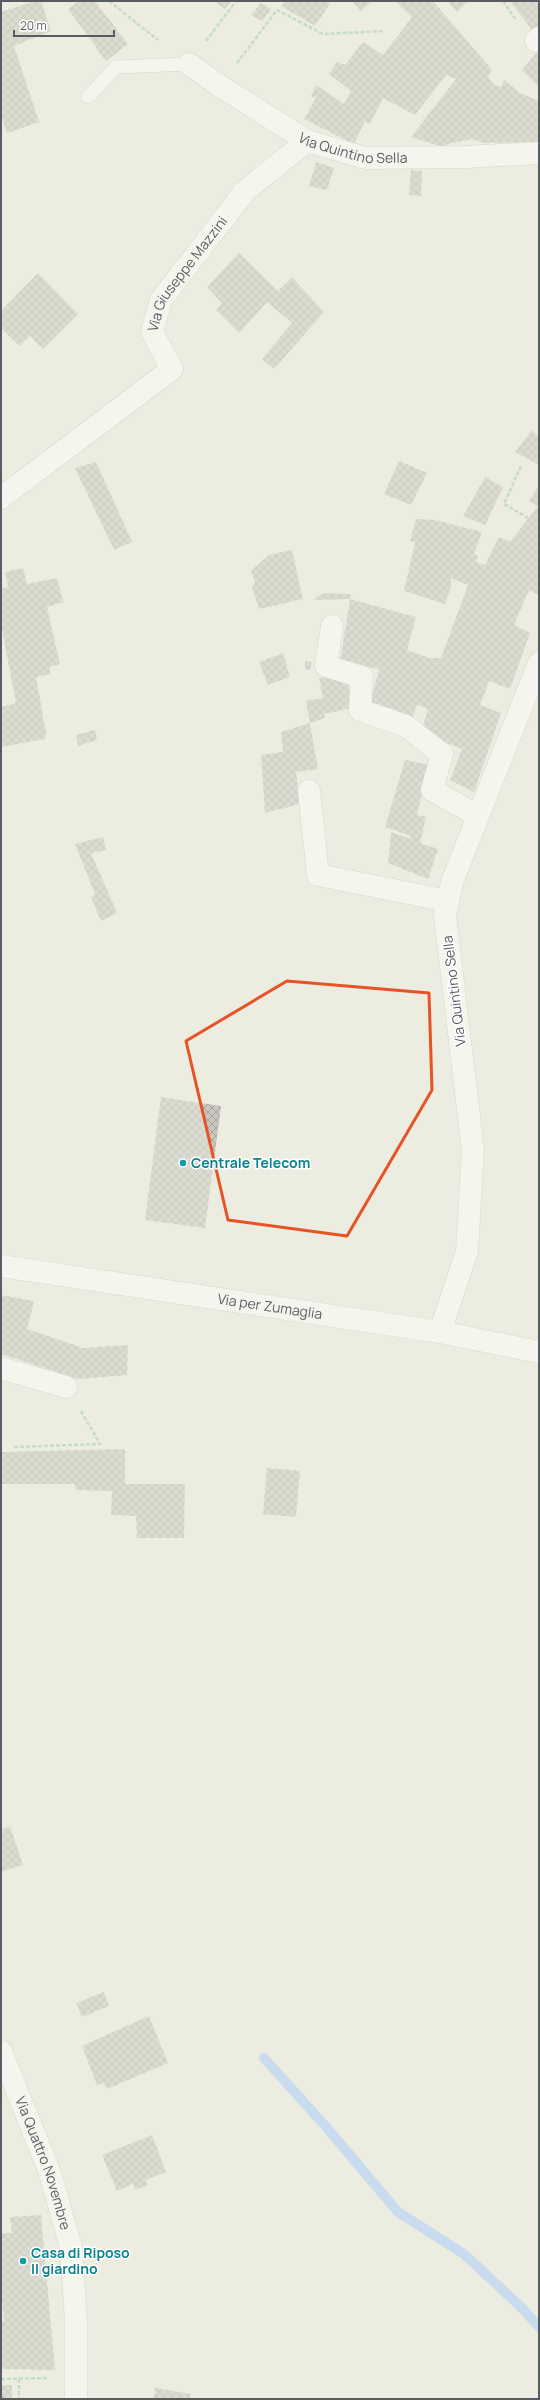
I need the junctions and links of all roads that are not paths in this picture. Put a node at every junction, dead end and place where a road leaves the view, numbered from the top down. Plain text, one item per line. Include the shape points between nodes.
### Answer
1 (189, 64) joint
2 (88, 97) dead end
3 (307, 141) junction
4 (539, 153) edge
5 (1, 498) edge
6 (332, 626) dead end
7 (539, 662) edge
8 (309, 791) dead end
9 (478, 816) junction
10 (448, 901) junction
11 (1, 1266) edge
12 (440, 1332) junction
13 (539, 1352) edge
14 (1, 1368) edge
15 (66, 1387) road end
16 (1, 2051) edge
17 (76, 2399) edge

1 - 2 lane via 116,67
1 - 3 street, Via Quintino Sella
3 - 4 street, Via Quintino Sella via 365,158
3 - 5 street, Via Giuseppe Mazzini via 245,191 161,300 152,332 172,369
6 - 9 street via 326,666 362,677 360,710 406,726 442,754 432,790
7 - 9 street, Via Quintino Sella
8 - 10 street via 318,875
9 - 10 street, Via Quintino Sella via 452,882
10 - 12 street, Via Quintino Sella via 445,916 473,1150 467,1251
11 - 12 street, Via per Zumaglia
12 - 13 street, Via per Zumaglia
14 - 15 street
16 - 17 street, Via Quattro Novembre via 50,2173 71,2247 76,2320

